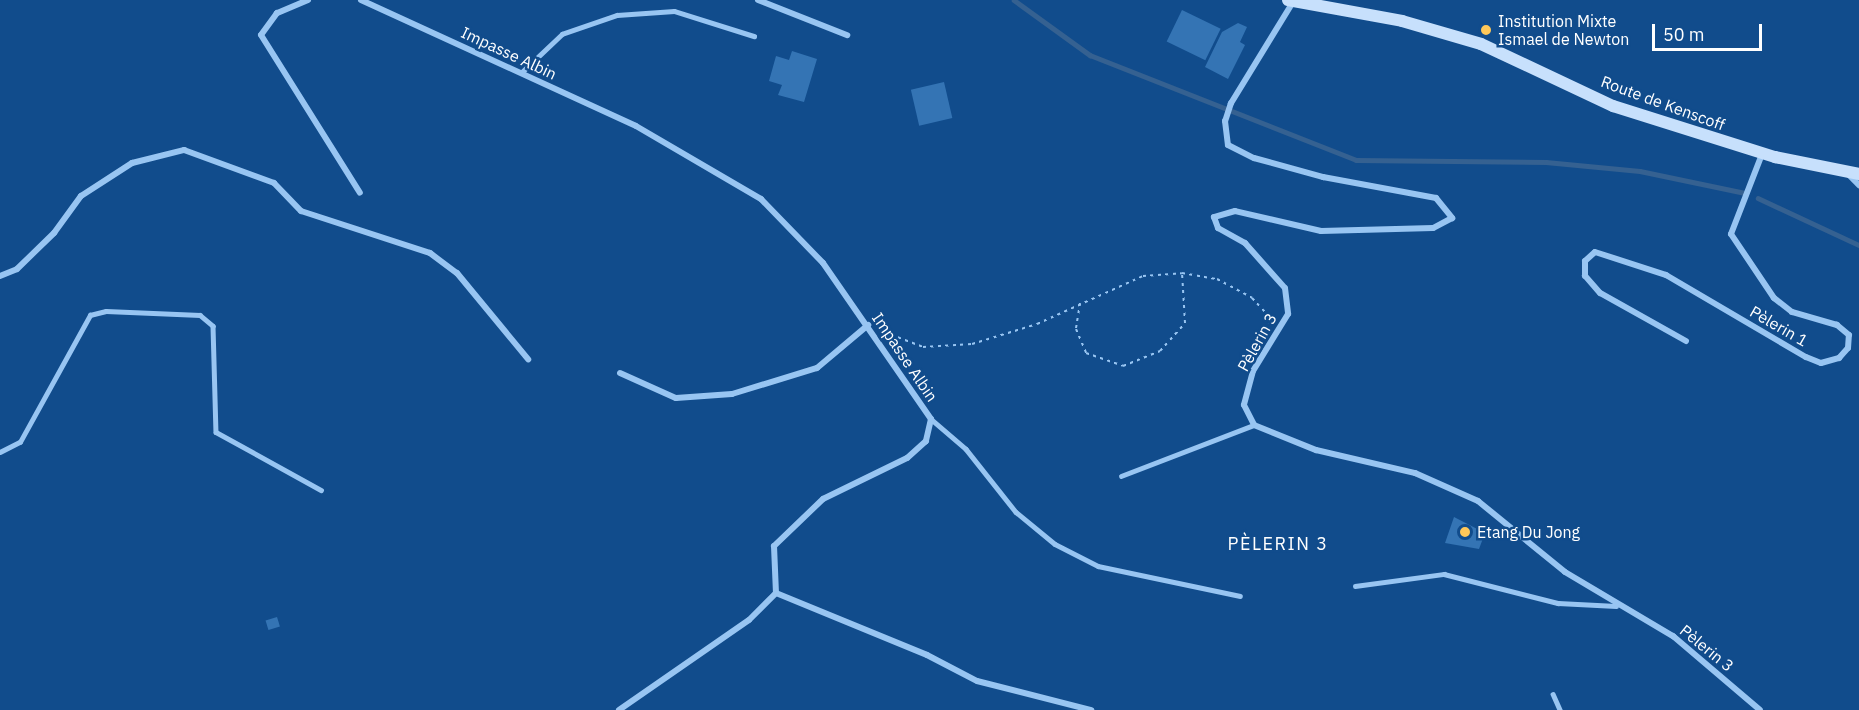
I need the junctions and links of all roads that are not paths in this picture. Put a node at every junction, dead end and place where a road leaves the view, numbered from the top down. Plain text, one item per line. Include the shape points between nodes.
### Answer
1 (308, 0) edge
2 (361, 0) edge
3 (758, 0) edge
4 (1291, 1) edge
5 (847, 35) dead end
6 (754, 36) dead end
7 (522, 72) junction
8 (1762, 154) junction
9 (1853, 174) edge
10 (1859, 186) edge
11 (360, 193) dead end
12 (0, 276) edge
13 (868, 325) junction
14 (1686, 340) dead end
15 (528, 359) dead end
16 (620, 373) dead end
17 (931, 419) junction
18 (1254, 425) junction
19 (0, 452) edge
20 (1121, 476) dead end
21 (321, 490) dead end
22 (1355, 585) dead end
23 (776, 593) junction
24 (1240, 596) dead end
25 (1616, 606) junction
26 (1553, 694) dead end
27 (619, 710) edge
28 (1090, 710) edge
29 (1560, 710) edge
30 (1760, 710) edge

1 - 11 street via 272,17 261,35
2 - 7 street, Impasse Albin
3 - 5 street
4 - 8 main road, Route de Kenscoff via 1402,21 1481,44 1614,106
4 - 18 street, Pèlerin 3 via 1231,103 1225,121 1228,145 1254,158 1436,198 1452,218 1433,228 1321,231 1235,211 1214,218 1218,228 1245,243 1285,288 1288,314 1273,345 1253,372 1245,405
6 - 7 lane via 674,11 617,15 562,34
7 - 13 street, Impasse Albin via 646,132 761,199 823,263
8 - 9 main road, Route de Kenscoff
8 - 14 street, Pèlerin 1 via 1731,234 1774,298 1792,312 1836,326 1850,335 1848,348 1839,358 1813,360 1666,275 1595,252 1585,261 1585,276 1600,293
9 - 10 street
12 - 15 street via 17,269 54,233 81,196 132,163 184,150 274,183 301,211 430,253 457,273
13 - 16 street via 817,368 732,394 676,398
13 - 17 street, Impasse Albin
17 - 23 street, Impasse Albin via 926,441 907,458 823,499 774,546
17 - 24 lane via 966,449 1016,512 1055,544 1098,566
18 - 20 lane
18 - 25 street, Pèlerin 3 via 1316,450 1416,473 1478,501
19 - 21 lane via 20,442 90,315 106,311 200,315 213,326 216,432
22 - 25 lane via 1444,574 1558,603
23 - 27 street via 749,620
23 - 28 street via 927,655 977,681
25 - 30 street, Pèlerin 3 via 1673,636
26 - 29 lane

